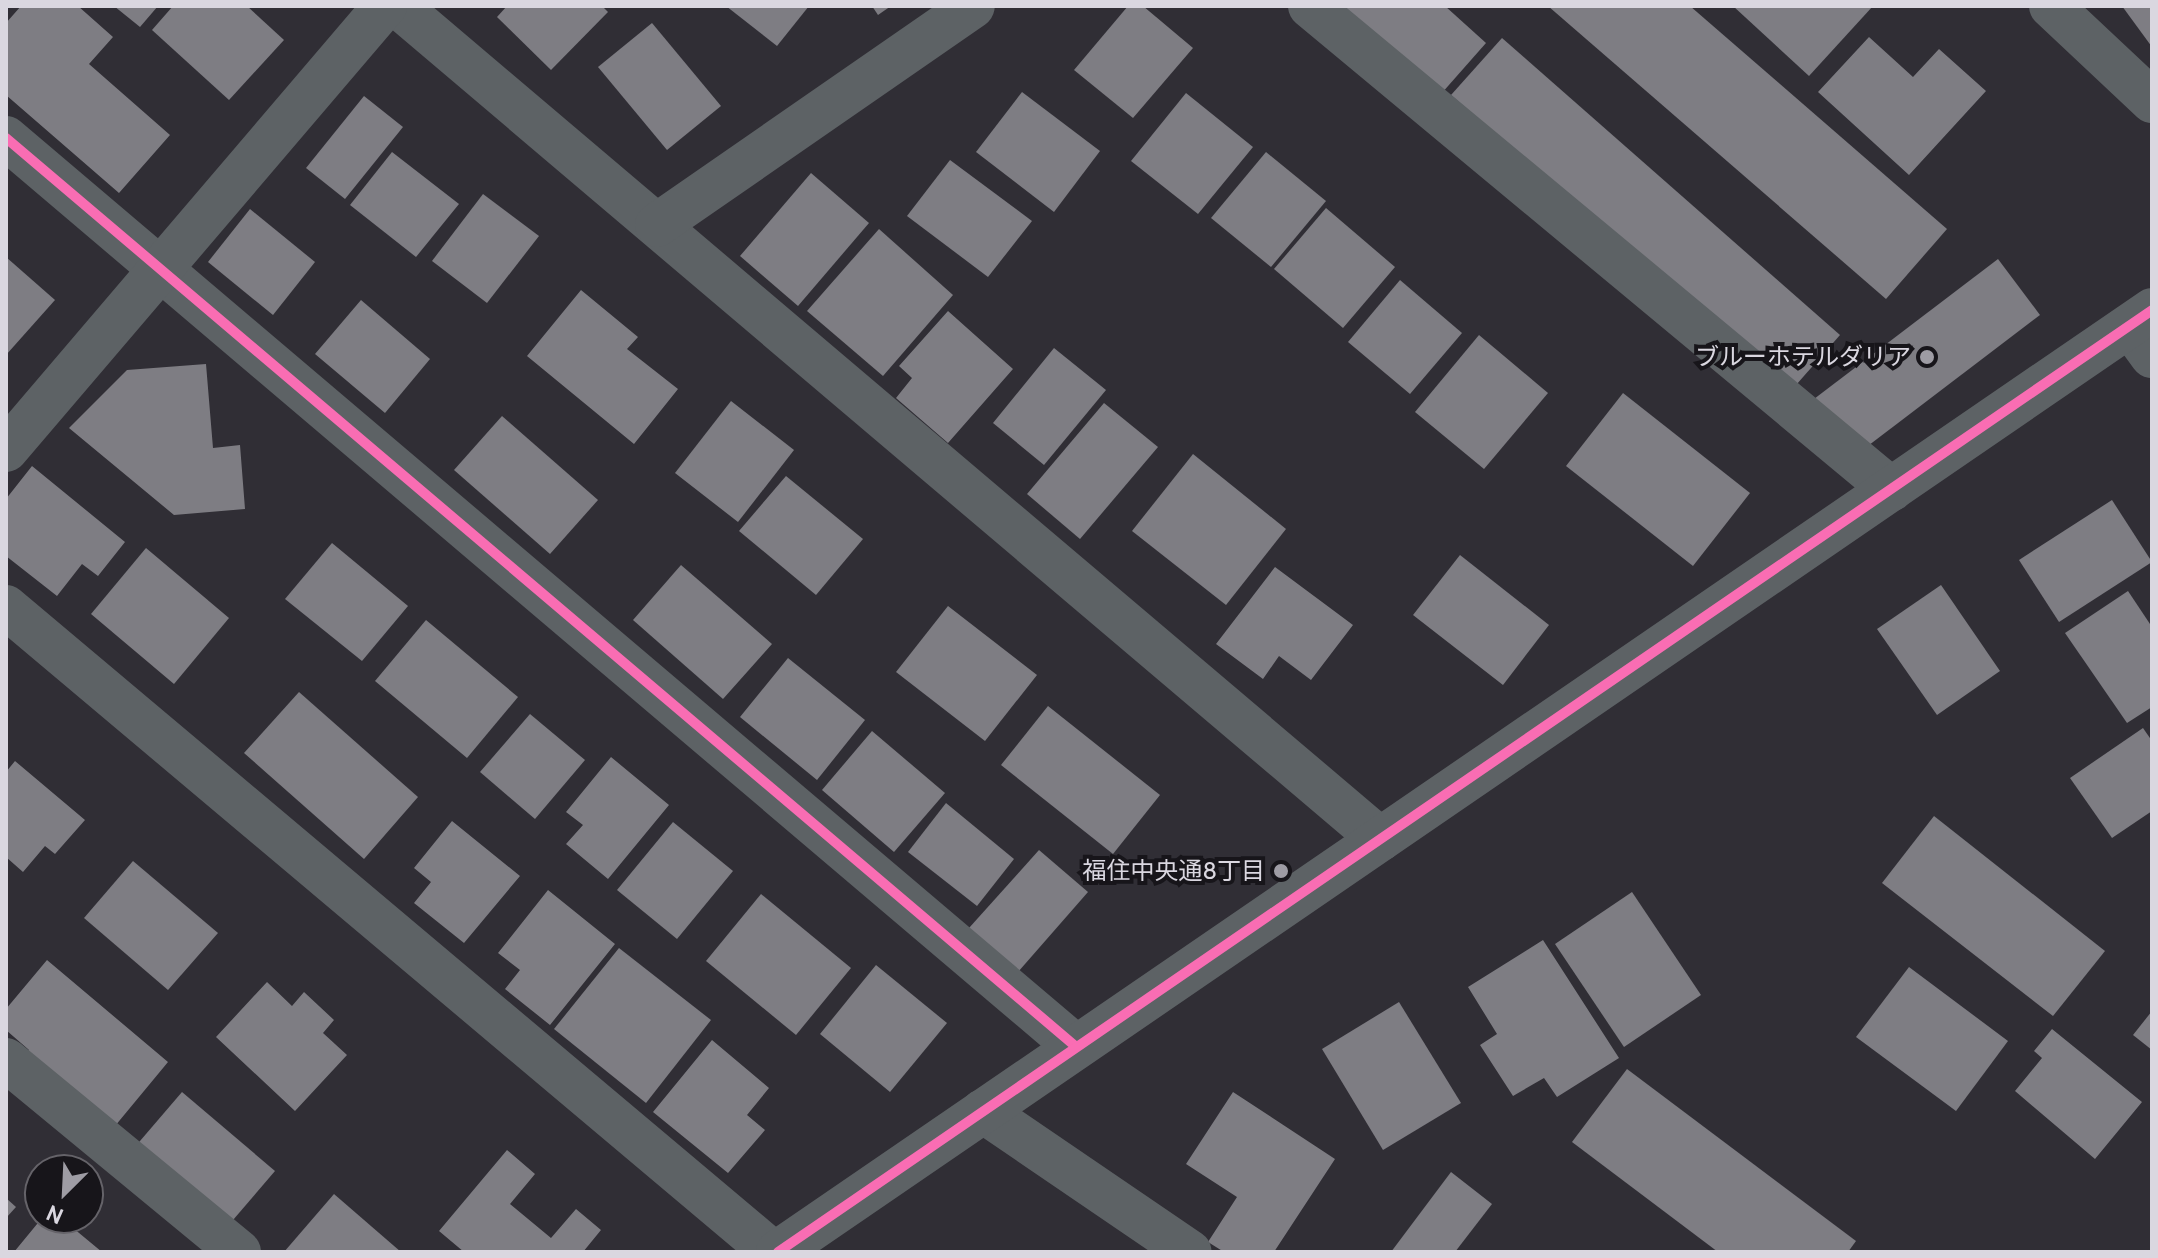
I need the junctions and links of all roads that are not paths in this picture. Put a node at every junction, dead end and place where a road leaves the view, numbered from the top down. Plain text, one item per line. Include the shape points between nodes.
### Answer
1 (385, 6) edge
2 (398, 6) edge
3 (973, 6) edge
4 (1310, 6) edge
5 (2051, 6) edge
6 (2152, 101) edge
7 (6, 138) edge
8 (657, 225) junction
9 (160, 266) junction
10 (2145, 331) edge
11 (6, 450) edge
12 (1891, 489) junction
13 (6, 607) edge
14 (1380, 839) junction
15 (1075, 1046) junction
16 (6, 1060) edge
17 (983, 1111) junction
18 (239, 1252) edge
19 (772, 1252) edge
20 (778, 1252) edge
21 (1190, 1252) edge

1 - 9 street
2 - 8 street
3 - 8 street
4 - 12 street
5 - 6 street
7 - 9 street
8 - 14 street
9 - 11 street
9 - 15 street
10 - 12 street
12 - 14 street
13 - 19 street
14 - 15 street
15 - 17 street
16 - 18 street
17 - 20 street
17 - 21 street

